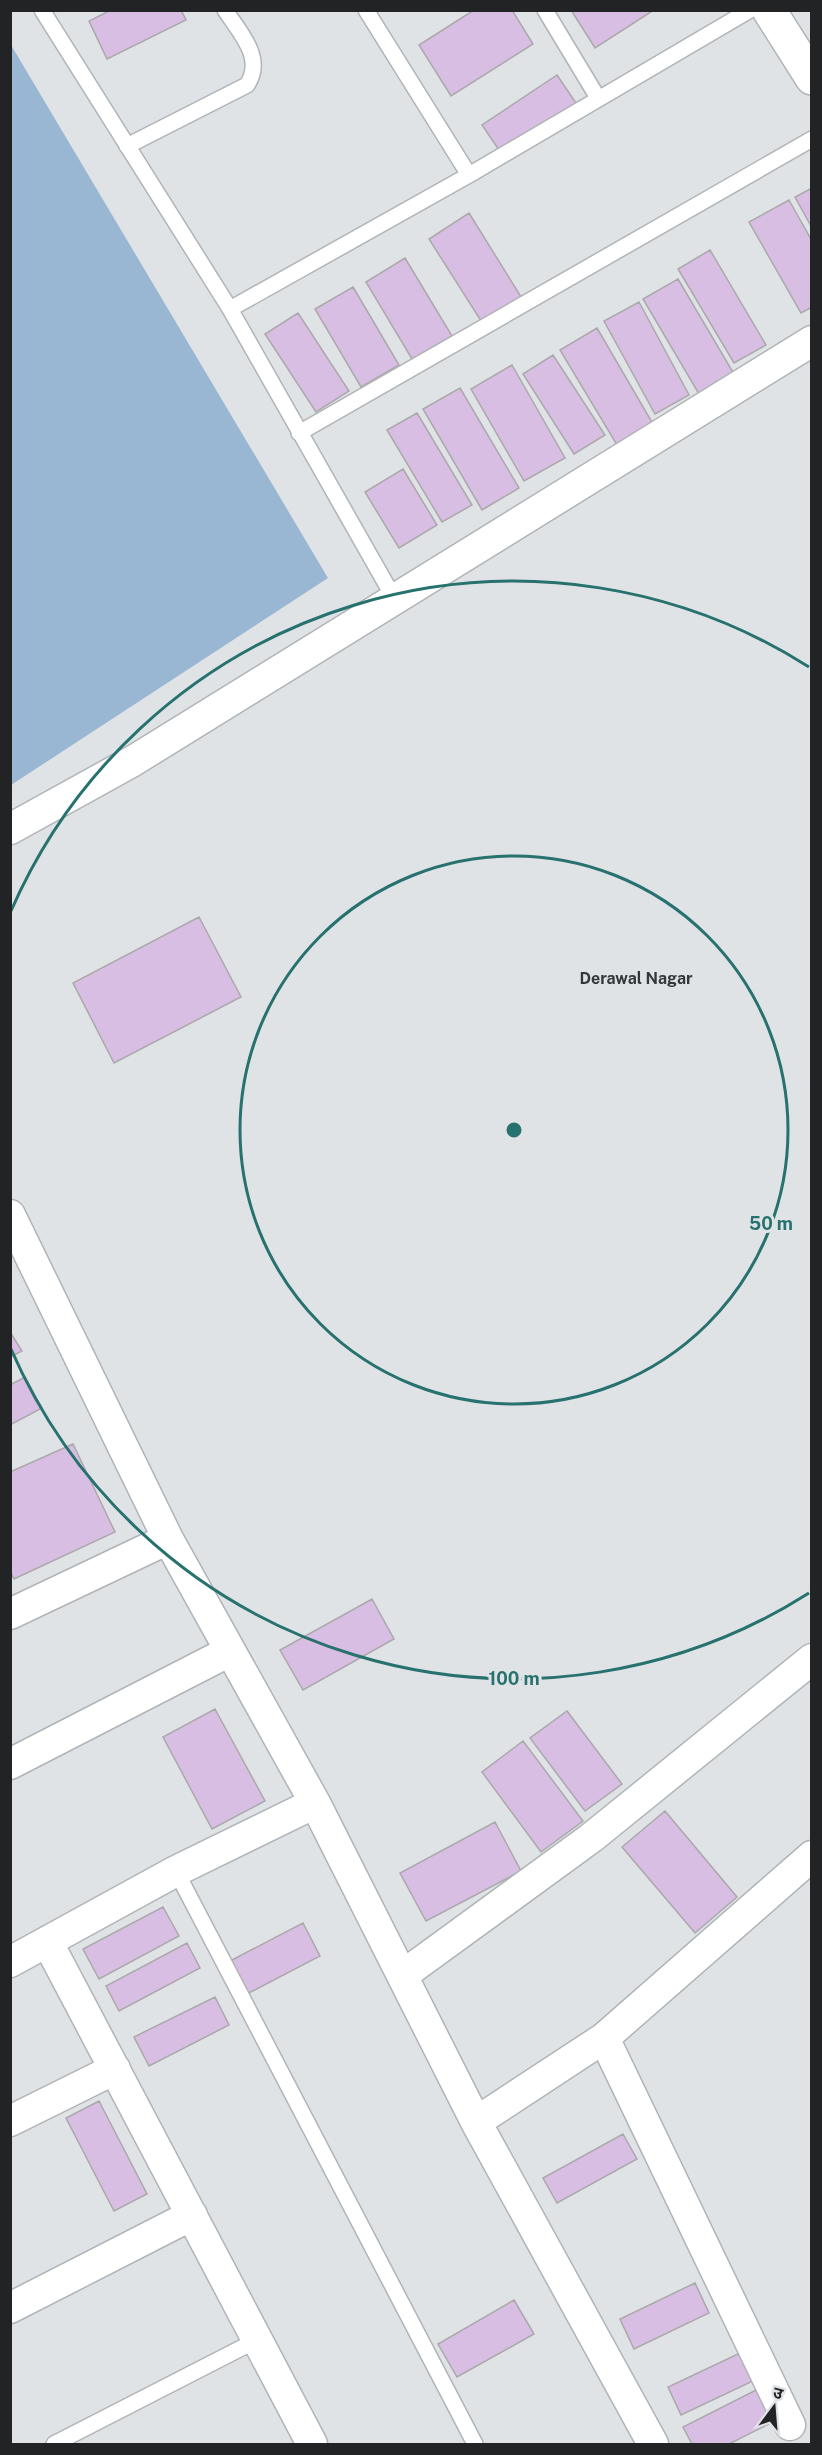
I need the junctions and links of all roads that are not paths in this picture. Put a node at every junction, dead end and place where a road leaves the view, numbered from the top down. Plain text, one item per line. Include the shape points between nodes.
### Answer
1 (42, 10) edge
2 (225, 10) edge
3 (366, 10) edge
4 (546, 10) edge
5 (750, 10) edge
6 (769, 10) edge
7 (812, 78) edge
8 (598, 98) junction
9 (812, 139) edge
10 (127, 146) junction
11 (469, 175) junction
12 (230, 309) junction
13 (812, 342) edge
14 (299, 433) junction
15 (394, 598) junction
16 (10, 829) edge
17 (10, 1215) edge
18 (168, 1539) junction
19 (10, 1614) edge
20 (230, 1651) junction
21 (812, 1659) edge
22 (10, 1764) edge
23 (315, 1803) junction
24 (812, 1856) edge
25 (176, 1870) junction
26 (48, 1942) junction
27 (10, 1962) edge
28 (403, 1975) junction
29 (604, 2038) junction
30 (115, 2069) junction
31 (10, 2121) edge
32 (476, 2122) junction
33 (192, 2215) junction
34 (10, 2308) edge
35 (257, 2340) junction
36 (790, 2425) dead end
37 (54, 2445) edge
38 (312, 2445) edge
39 (475, 2445) edge
40 (653, 2445) edge

1 - 10 lane
2 - 10 lane via 251,50 254,74 247,85
3 - 11 lane
4 - 8 lane
5 - 8 lane
6 - 7 street
8 - 11 lane
9 - 14 lane
10 - 12 lane
11 - 12 lane
12 - 14 lane
13 - 15 street
14 - 15 lane
15 - 16 street via 134,760
17 - 18 street
18 - 19 street
18 - 20 street
20 - 22 street
20 - 23 street
21 - 28 street via 591,1838
23 - 25 street
23 - 28 street
24 - 29 street
25 - 26 street
25 - 39 lane
26 - 27 street
26 - 30 street
28 - 32 street
29 - 32 street
29 - 36 street
30 - 31 street
30 - 33 street
32 - 40 street
33 - 34 street
33 - 35 street
35 - 37 lane
35 - 38 street

